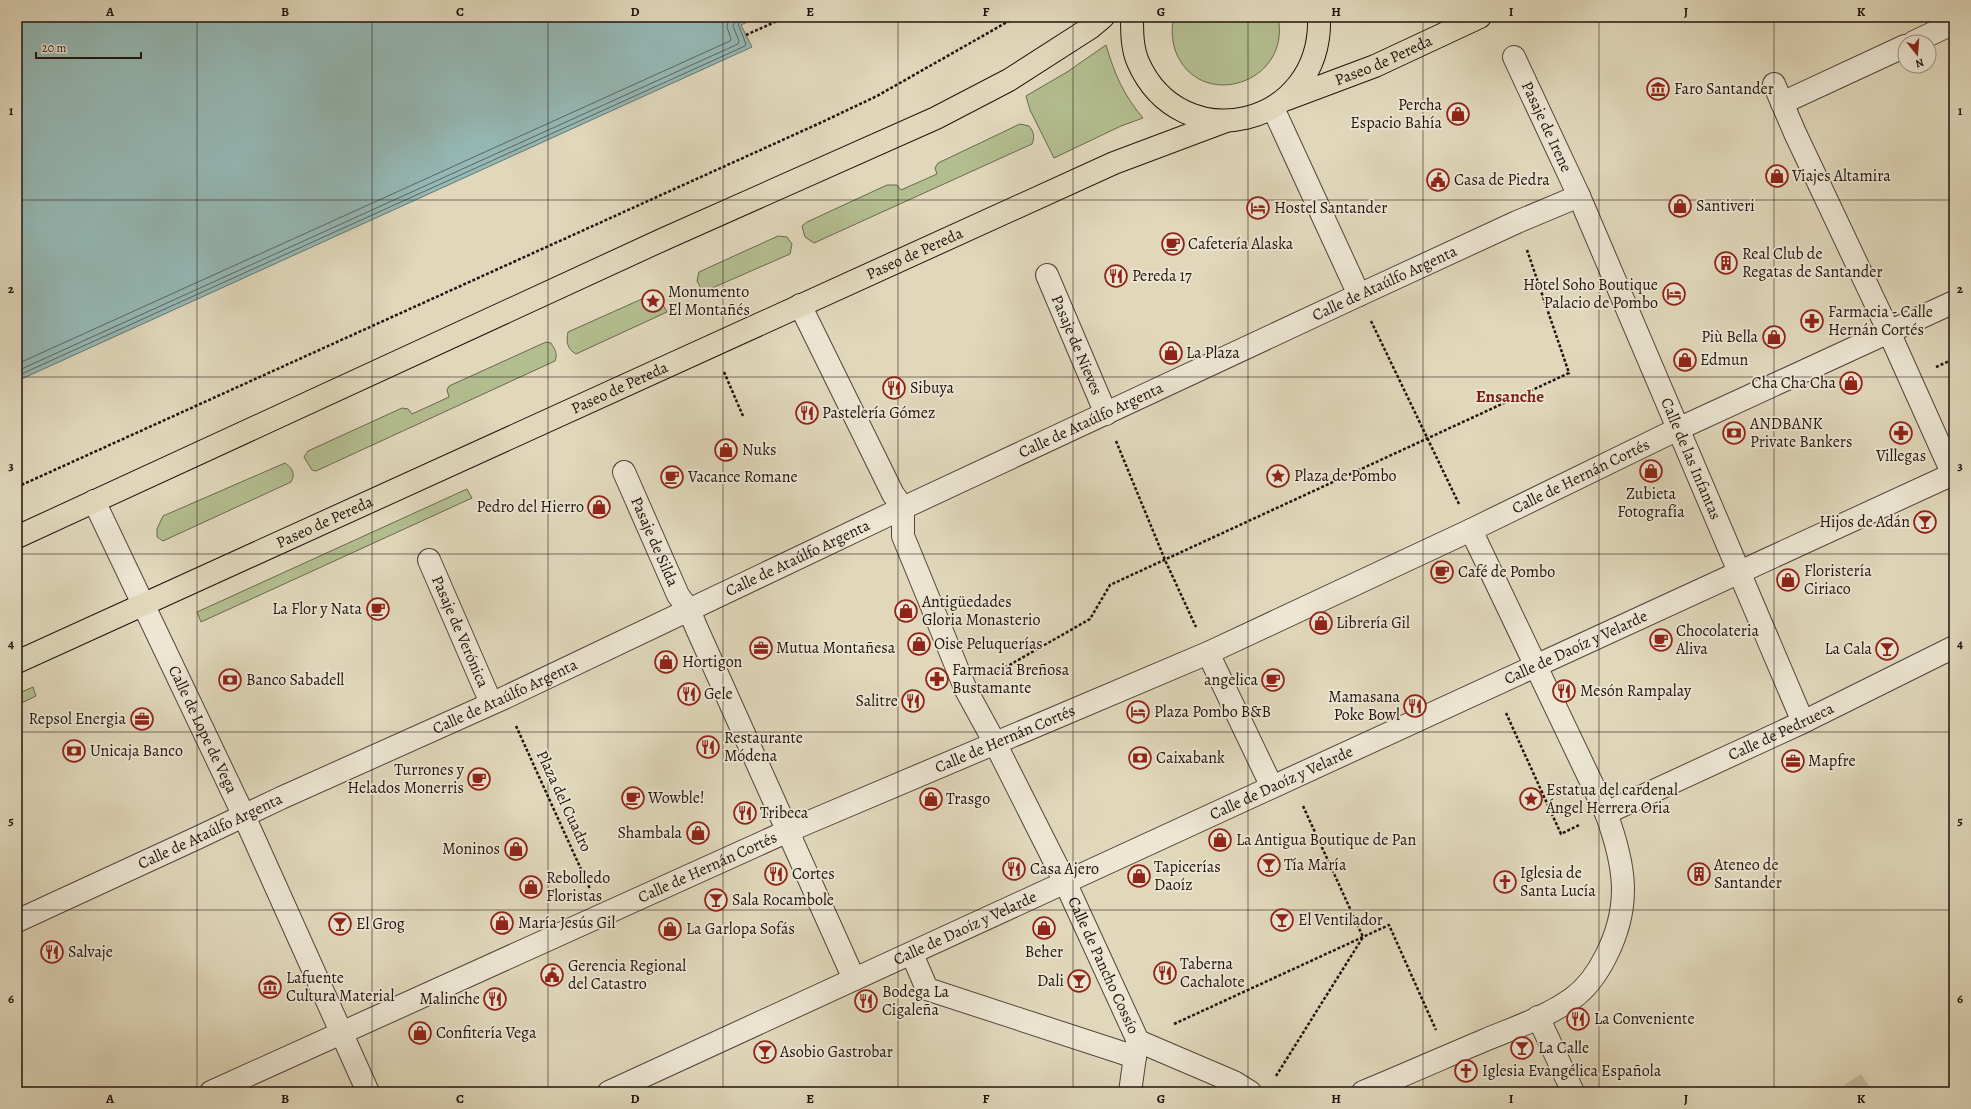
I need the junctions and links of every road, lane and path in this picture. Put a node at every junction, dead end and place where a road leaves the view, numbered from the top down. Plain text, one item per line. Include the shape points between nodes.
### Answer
1 (786, 17) edge
2 (1016, 17) edge
3 (1103, 17) edge
4 (1132, 17) edge
5 (1319, 17) edge
6 (1480, 17) edge
7 (1954, 23) edge
8 (1931, 34) edge
9 (746, 35) dead end
10 (1897, 49) edge
11 (1514, 57) dead end
12 (1278, 104) junction
13 (1226, 121) junction
14 (1579, 196) junction
15 (1530, 257) dead end
16 (1047, 275) dead end
17 (1359, 295) junction
18 (1954, 302) edge
19 (800, 305) junction
20 (1376, 330) dead end
21 (1889, 332) junction
22 (724, 372) dead end
23 (1106, 414) junction
24 (743, 416) dead end
25 (1678, 429) junction
26 (1428, 440) junction
27 (1118, 447) dead end
28 (624, 472) dead end
29 (1953, 475) edge
30 (17, 487) edge
31 (94, 500) junction
32 (903, 508) junction
33 (1471, 530) junction
34 (17, 536) edge
35 (429, 560) dead end
36 (1165, 560) junction
37 (1739, 572) junction
38 (143, 604) junction
39 (689, 610) junction
40 (1954, 646) edge
41 (1208, 653) junction
42 (17, 662) edge
43 (1537, 666) junction
44 (1494, 685) junction
45 (966, 690) junction
46 (497, 701) junction
47 (1803, 722) junction
48 (995, 743) junction
49 (1291, 778) junction
50 (1272, 787) junction
51 (1606, 813) junction
52 (244, 816) junction
53 (788, 831) junction
54 (1065, 882) junction
55 (602, 915) junction
56 (17, 921) edge
57 (1363, 937) junction
58 (912, 954) junction
59 (854, 979) junction
60 (1538, 1018) junction
61 (1434, 1025) dead end
62 (341, 1033) junction
63 (1136, 1049) junction
64 (1274, 1078) dead end
65 (211, 1092) edge
66 (368, 1092) edge
67 (609, 1092) edge
68 (1130, 1092) edge
69 (1250, 1092) edge
70 (1363, 1092) edge
71 (1573, 1092) edge

1 - 9 path
2 - 30 path via 877,96 820,123
3 - 31 main road via 1009,80 936,118 664,239
4 - 13 main road via 1132,39 1138,61 1148,81 1164,98 1182,110 1204,118
5 - 12 main road via 1316,52 1309,70 1298,86
6 - 12 main road, Paseo de Pereda via 1376,66
7 - 8 street
10 - 21 street via 1778,94
11 - 14 street, Pasaje de Irene
12 - 13 main road, Paseo de Pereda via 1242,120
12 - 17 street
13 - 19 main road, Paseo de Pereda via 1114,163
14 - 17 street, Calle de Ataúlfo Argenta
14 - 25 street, Calle de las Infantas
15 - 26 path via 1569,373
16 - 23 street, Pasaje de Nieves
17 - 23 street, Calle de Ataúlfo Argenta
18 - 21 street, Calle de Hernán Cortés
19 - 32 street via 893,494
19 - 38 main road, Paseo de Pereda
20 - 26 path
21 - 25 street, Calle de Hernán Cortés
21 - 29 street
22 - 24 path
23 - 32 street, Calle de Ataúlfo Argenta
25 - 33 street, Calle de Hernán Cortés
25 - 37 street, Calle de las Infantas
26 - 33 path
26 - 36 path
27 - 36 path
28 - 39 street, Pasaje de Silda via 678,595
29 - 37 street, Calle de Daoíz y Velarde
31 - 34 main road
31 - 38 street, Calle de Lope de Vega
32 - 39 street, Calle de Ataúlfo Argenta
32 - 45 street, Calle de Pancho Cossío via 903,536
33 - 41 street, Calle de Hernán Cortés
33 - 43 street
35 - 46 street, Pasaje de Verónica
36 - 41 path
36 - 45 path via 1110,585 1090,619
37 - 43 street, Calle de Daoíz y Velarde
37 - 47 street, Calle de las Infantas
38 - 42 main road, Paseo de Pereda
38 - 52 street, Calle de Lope de Vega
39 - 46 street, Calle de Ataúlfo Argenta
39 - 53 street, Pasaje de Silda
40 - 47 street, Calle de Pedrueca
41 - 48 street, Calle de Hernán Cortés
41 - 50 street
43 - 44 street, Calle de Daoíz y Velarde
43 - 51 street
44 - 49 street, Calle de Daoíz y Velarde
44 - 51 path via 1561,834
45 - 48 street, Calle de Pancho Cossío
46 - 52 street, Calle de Ataúlfo Argenta
46 - 55 path, Plaza del Cuadro
47 - 51 street, Calle de Pedrueca
48 - 53 street, Calle de Hernán Cortés
48 - 54 street, Calle de Pancho Cossío
49 - 50 street, Calle de Daoíz y Velarde
49 - 57 path
50 - 54 street, Calle de Daoíz y Velarde
51 - 60 street via 1613,830 1624,894 1623,911 1613,942 1598,972 1586,986 1573,998
52 - 56 street, Calle de Ataúlfo Argenta
52 - 62 street, Calle de Lope de Vega
53 - 55 street, Calle de Hernán Cortés
53 - 59 street, Pasaje de Silda
54 - 58 street, Calle de Daoíz y Velarde
54 - 63 street, Calle de Pancho Cossío
55 - 62 street, Calle de Hernán Cortés
57 - 61 path via 1389,925
57 - 63 path
57 - 64 path
58 - 59 street, Calle de Daoíz y Velarde
58 - 63 street via 927,989
59 - 67 street, Calle de Daoíz y Velarde
60 - 70 street
60 - 71 street
62 - 65 street, Calle de Hernán Cortés
62 - 66 street, Calle de Lope de Vega
63 - 68 street
63 - 69 street via 1234,1082

